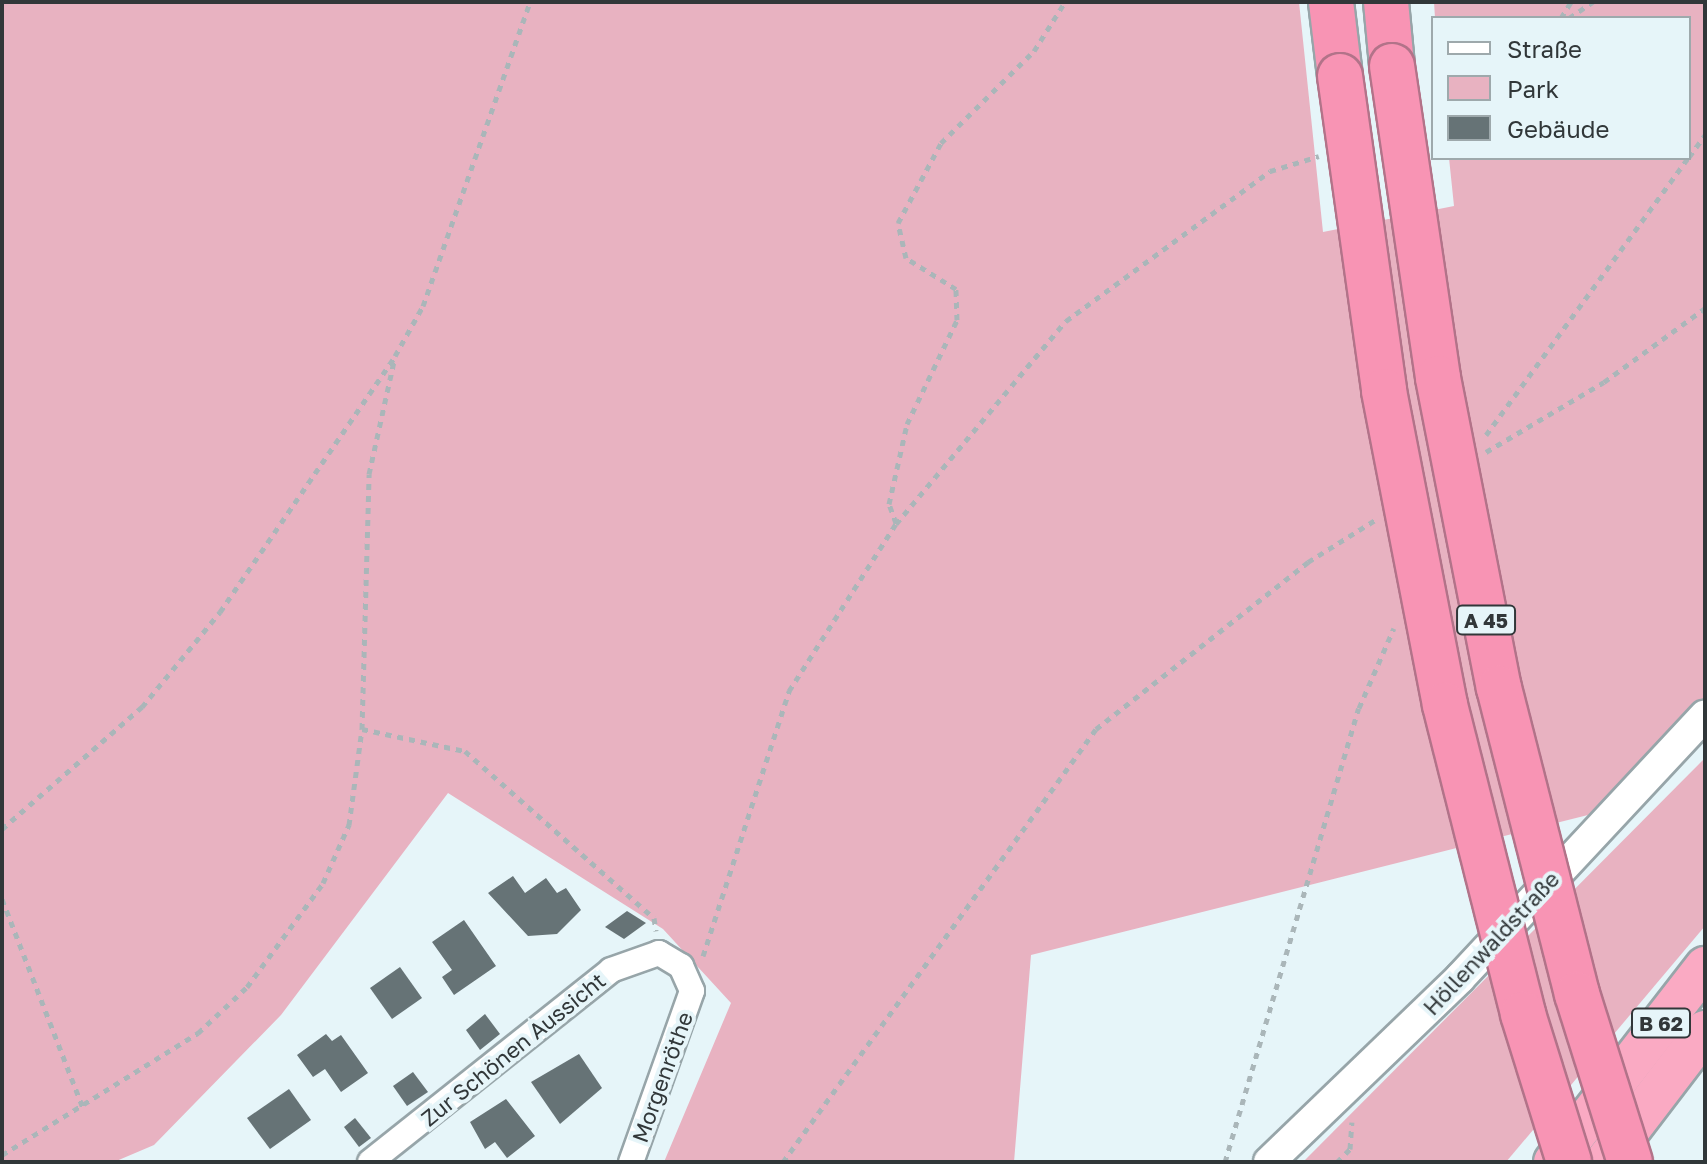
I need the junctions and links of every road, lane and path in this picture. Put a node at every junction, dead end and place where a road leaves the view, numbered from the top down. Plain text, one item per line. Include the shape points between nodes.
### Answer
1 (530, 2) edge
2 (1065, 2) edge
3 (1331, 2) edge
4 (1386, 2) edge
5 (1593, 2) edge
6 (1572, 16) edge
7 (1705, 135) edge
8 (1691, 154) edge
9 (1687, 160) edge
10 (1270, 171) dead end
11 (1705, 308) edge
12 (395, 356) junction
13 (1386, 513) dead end
14 (896, 524) junction
15 (1396, 622) dead end
16 (1705, 715) edge
17 (362, 729) junction
18 (2, 829) edge
19 (2, 899) edge
20 (659, 953) junction
21 (1705, 967) edge
22 (692, 991) junction
23 (1705, 1031) edge
24 (83, 1108) junction
25 (1630, 1145) edge
26 (2, 1155) edge
27 (370, 1162) edge
28 (631, 1162) edge
29 (783, 1162) edge
30 (1225, 1162) edge
31 (1269, 1162) edge
32 (1554, 1162) edge
33 (1569, 1162) edge
34 (1605, 1162) edge

1 - 12 path via 428,292
2 - 14 path via 1034,51 941,143 898,223 906,258 956,289 957,320 907,424 889,504
3 - 33 highway, A 45, bridge via 1384,391 1445,705 1523,1014
4 - 25 highway, A 45, bridge via 1438,378 1499,688 1577,994
5 - 6 path
7 - 8 path
9 - 11 path via 1476,455 1604,382
10 - 14 path via 1066,321
12 - 17 path via 369,474
12 - 18 path via 220,612 142,707
13 - 29 path via 1308,562 1096,729
14 - 22 path via 789,691
15 - 30 path via 1359,708
16 - 31 street, Höllenwaldstraße via 1460,978
17 - 20 path via 465,751 654,918
17 - 24 path via 349,825 323,883 247,987 198,1033
19 - 24 path
20 - 22 street via 681,966
20 - 27 street, Zur Schönen Aussicht via 611,970
21 - 32 highway, B 62
22 - 28 street, Morgenröthe
23 - 25 highway, B 62
24 - 26 path
25 - 34 highway, B 62

